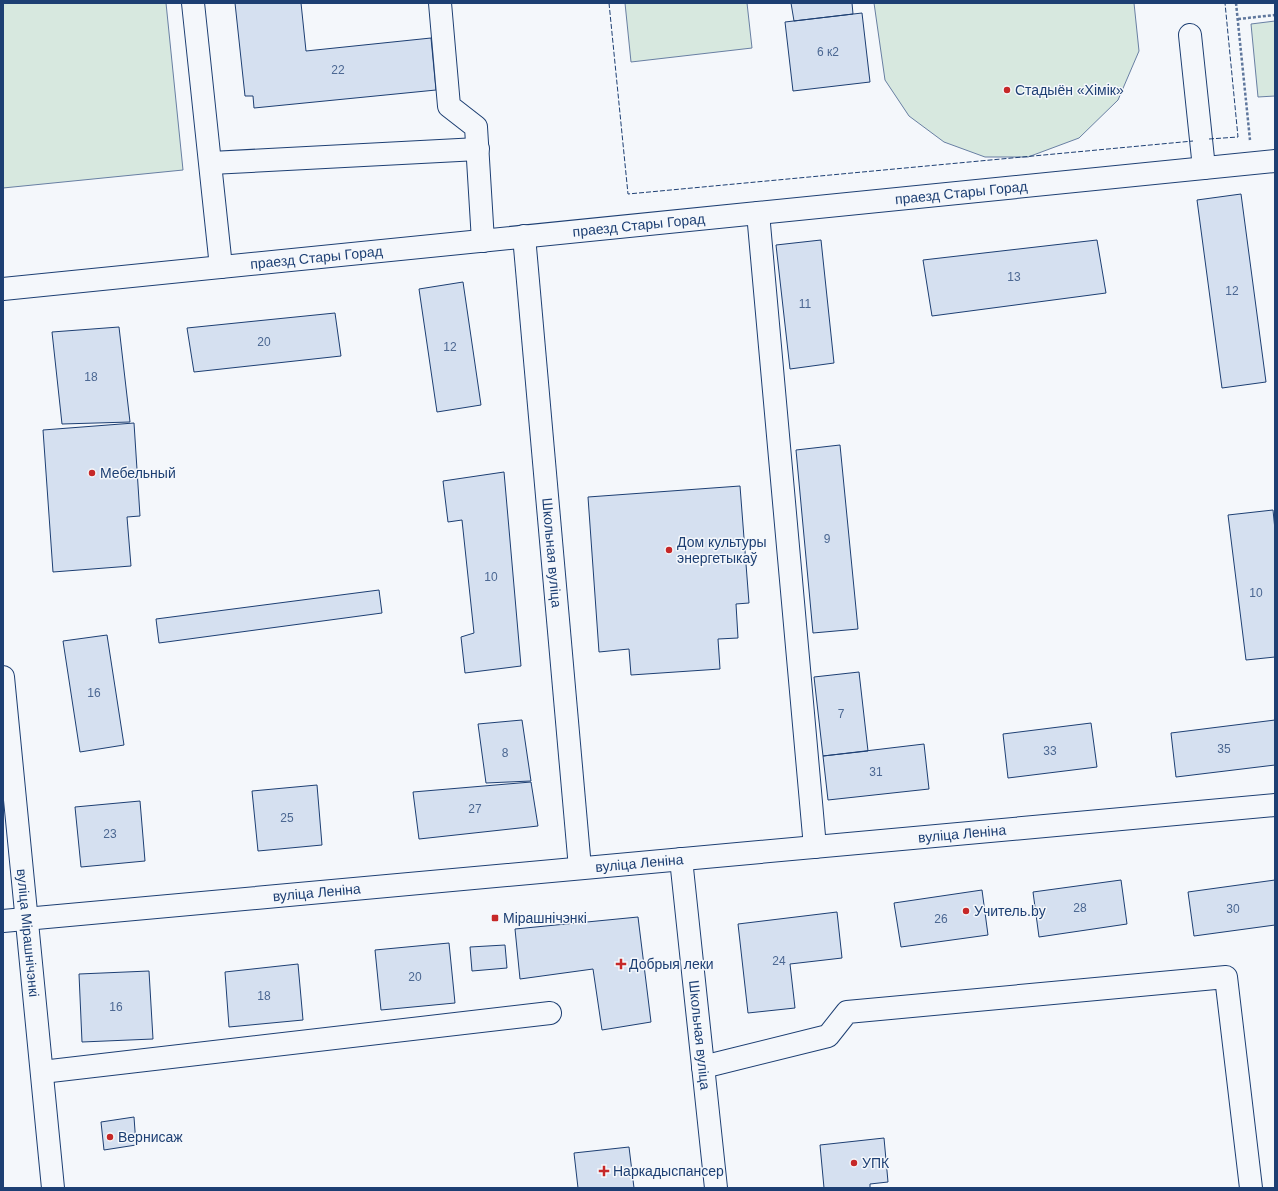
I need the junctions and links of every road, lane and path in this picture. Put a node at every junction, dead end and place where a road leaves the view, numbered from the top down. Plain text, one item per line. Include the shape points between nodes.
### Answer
1 (194, 3) edge
2 (440, 3) edge
3 (1236, 3) edge
4 (1275, 15) edge
5 (1238, 19) junction
6 (1190, 35) dead end
7 (478, 149) junction
8 (1275, 161) edge
9 (1252, 163) junction
10 (211, 164) junction
11 (1204, 168) junction
12 (758, 213) junction
13 (524, 236) junction
14 (483, 241) junction
15 (221, 267) junction
16 (3, 289) edge
17 (3, 677) edge
18 (1275, 804) edge
19 (815, 847) junction
20 (681, 859) junction
21 (580, 868) junction
22 (26, 919) junction
23 (3, 921) edge
24 (550, 1013) dead end
25 (703, 1068) junction
26 (42, 1072) junction
27 (53, 1188) edge
28 (716, 1188) edge
29 (1251, 1188) edge

1 - 10 street
2 - 7 street via 449,106 476,126
3 - 5 path
4 - 5 path
5 - 9 path
6 - 11 street
7 - 10 street
7 - 14 street
8 - 9 street, праезд Стары Горад
9 - 11 street, праезд Стары Горад
10 - 15 street
11 - 12 street, праезд Стары Горад
12 - 13 street, праезд Стары Горад
12 - 19 street
13 - 14 street, праезд Стары Горад
13 - 21 street, Школьная вуліца
14 - 15 street, праезд Стары Горад
15 - 16 street, праезд Стары Горад
17 - 22 street, вуліца Мірашнічэнкі
18 - 19 street, вуліца Леніна
19 - 20 street, вуліца Леніна
20 - 21 street, вуліца Леніна
20 - 25 street, Школьная вуліца
21 - 22 street, вуліца Леніна
22 - 23 street, вуліца Леніна
22 - 26 street, вуліца Мірашнічэнкі
24 - 26 street
25 - 28 street, Школьная вуліца
25 - 29 street via 828,1036 847,1012 1226,978
26 - 27 street, вуліца Мірашнічэнкі

